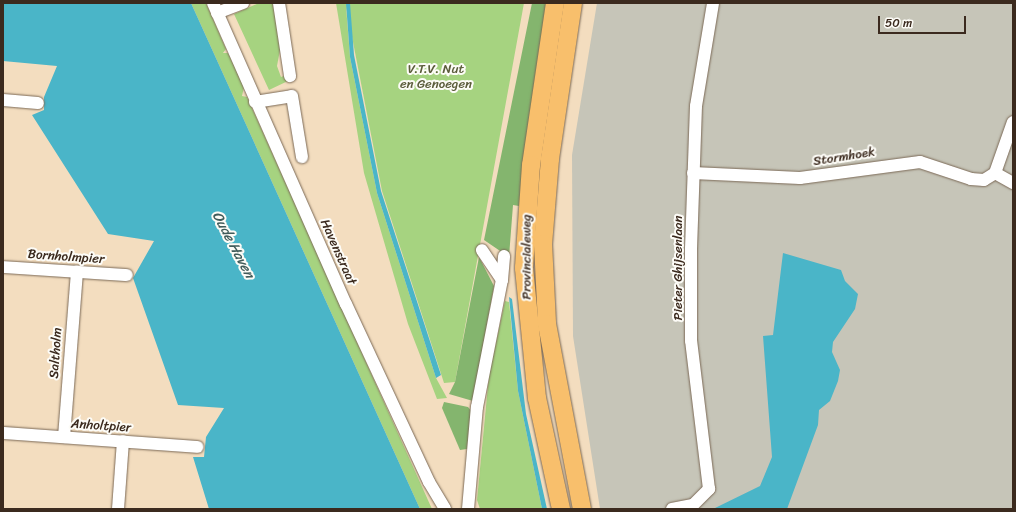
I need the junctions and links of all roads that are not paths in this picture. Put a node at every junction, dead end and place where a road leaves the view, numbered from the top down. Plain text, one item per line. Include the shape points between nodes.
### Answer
1 (243, 3) edge
2 (279, 3) edge
3 (555, 3) edge
4 (573, 3) edge
5 (713, 3) edge
6 (215, 8) edge
7 (290, 76) dead end
8 (3, 100) edge
9 (256, 102) junction
10 (38, 103) dead end
11 (1013, 122) edge
12 (302, 157) dead end
13 (693, 173) junction
14 (995, 173) junction
15 (1013, 183) edge
16 (482, 250) dead end
17 (504, 256) dead end
18 (3, 267) edge
19 (77, 272) junction
20 (127, 276) dead end
21 (502, 280) junction
22 (3, 433) edge
23 (64, 437) junction
24 (123, 441) junction
25 (197, 446) dead end
26 (118, 509) edge
27 (445, 509) edge
28 (468, 509) edge
29 (561, 509) edge
30 (582, 509) edge
31 (672, 509) edge

1 - 6 street
2 - 7 street
3 - 29 main road, Provincialeweg via 532,165 524,268 537,398
4 - 30 main road, Provincialeweg via 550,159 543,244 547,324
5 - 13 street, Pieter Ghijsenlaan via 696,106
6 - 9 street, Havenstraat
8 - 10 street
9 - 12 street via 292,96
9 - 27 street, Havenstraat via 429,482
11 - 14 street
13 - 14 street, Stormhoek via 800,178 912,162 978,180
13 - 31 street, Pieter Ghijsenlaan via 692,341 709,489 693,505
14 - 15 street
16 - 21 street
17 - 21 street
18 - 19 street, Bornholmpier
19 - 20 street, Bornholmpier
19 - 23 street, Saltholm
21 - 28 street via 478,407
22 - 23 street, Anholtpier
23 - 24 street, Anholtpier
24 - 25 street, Anholtpier
24 - 26 street

